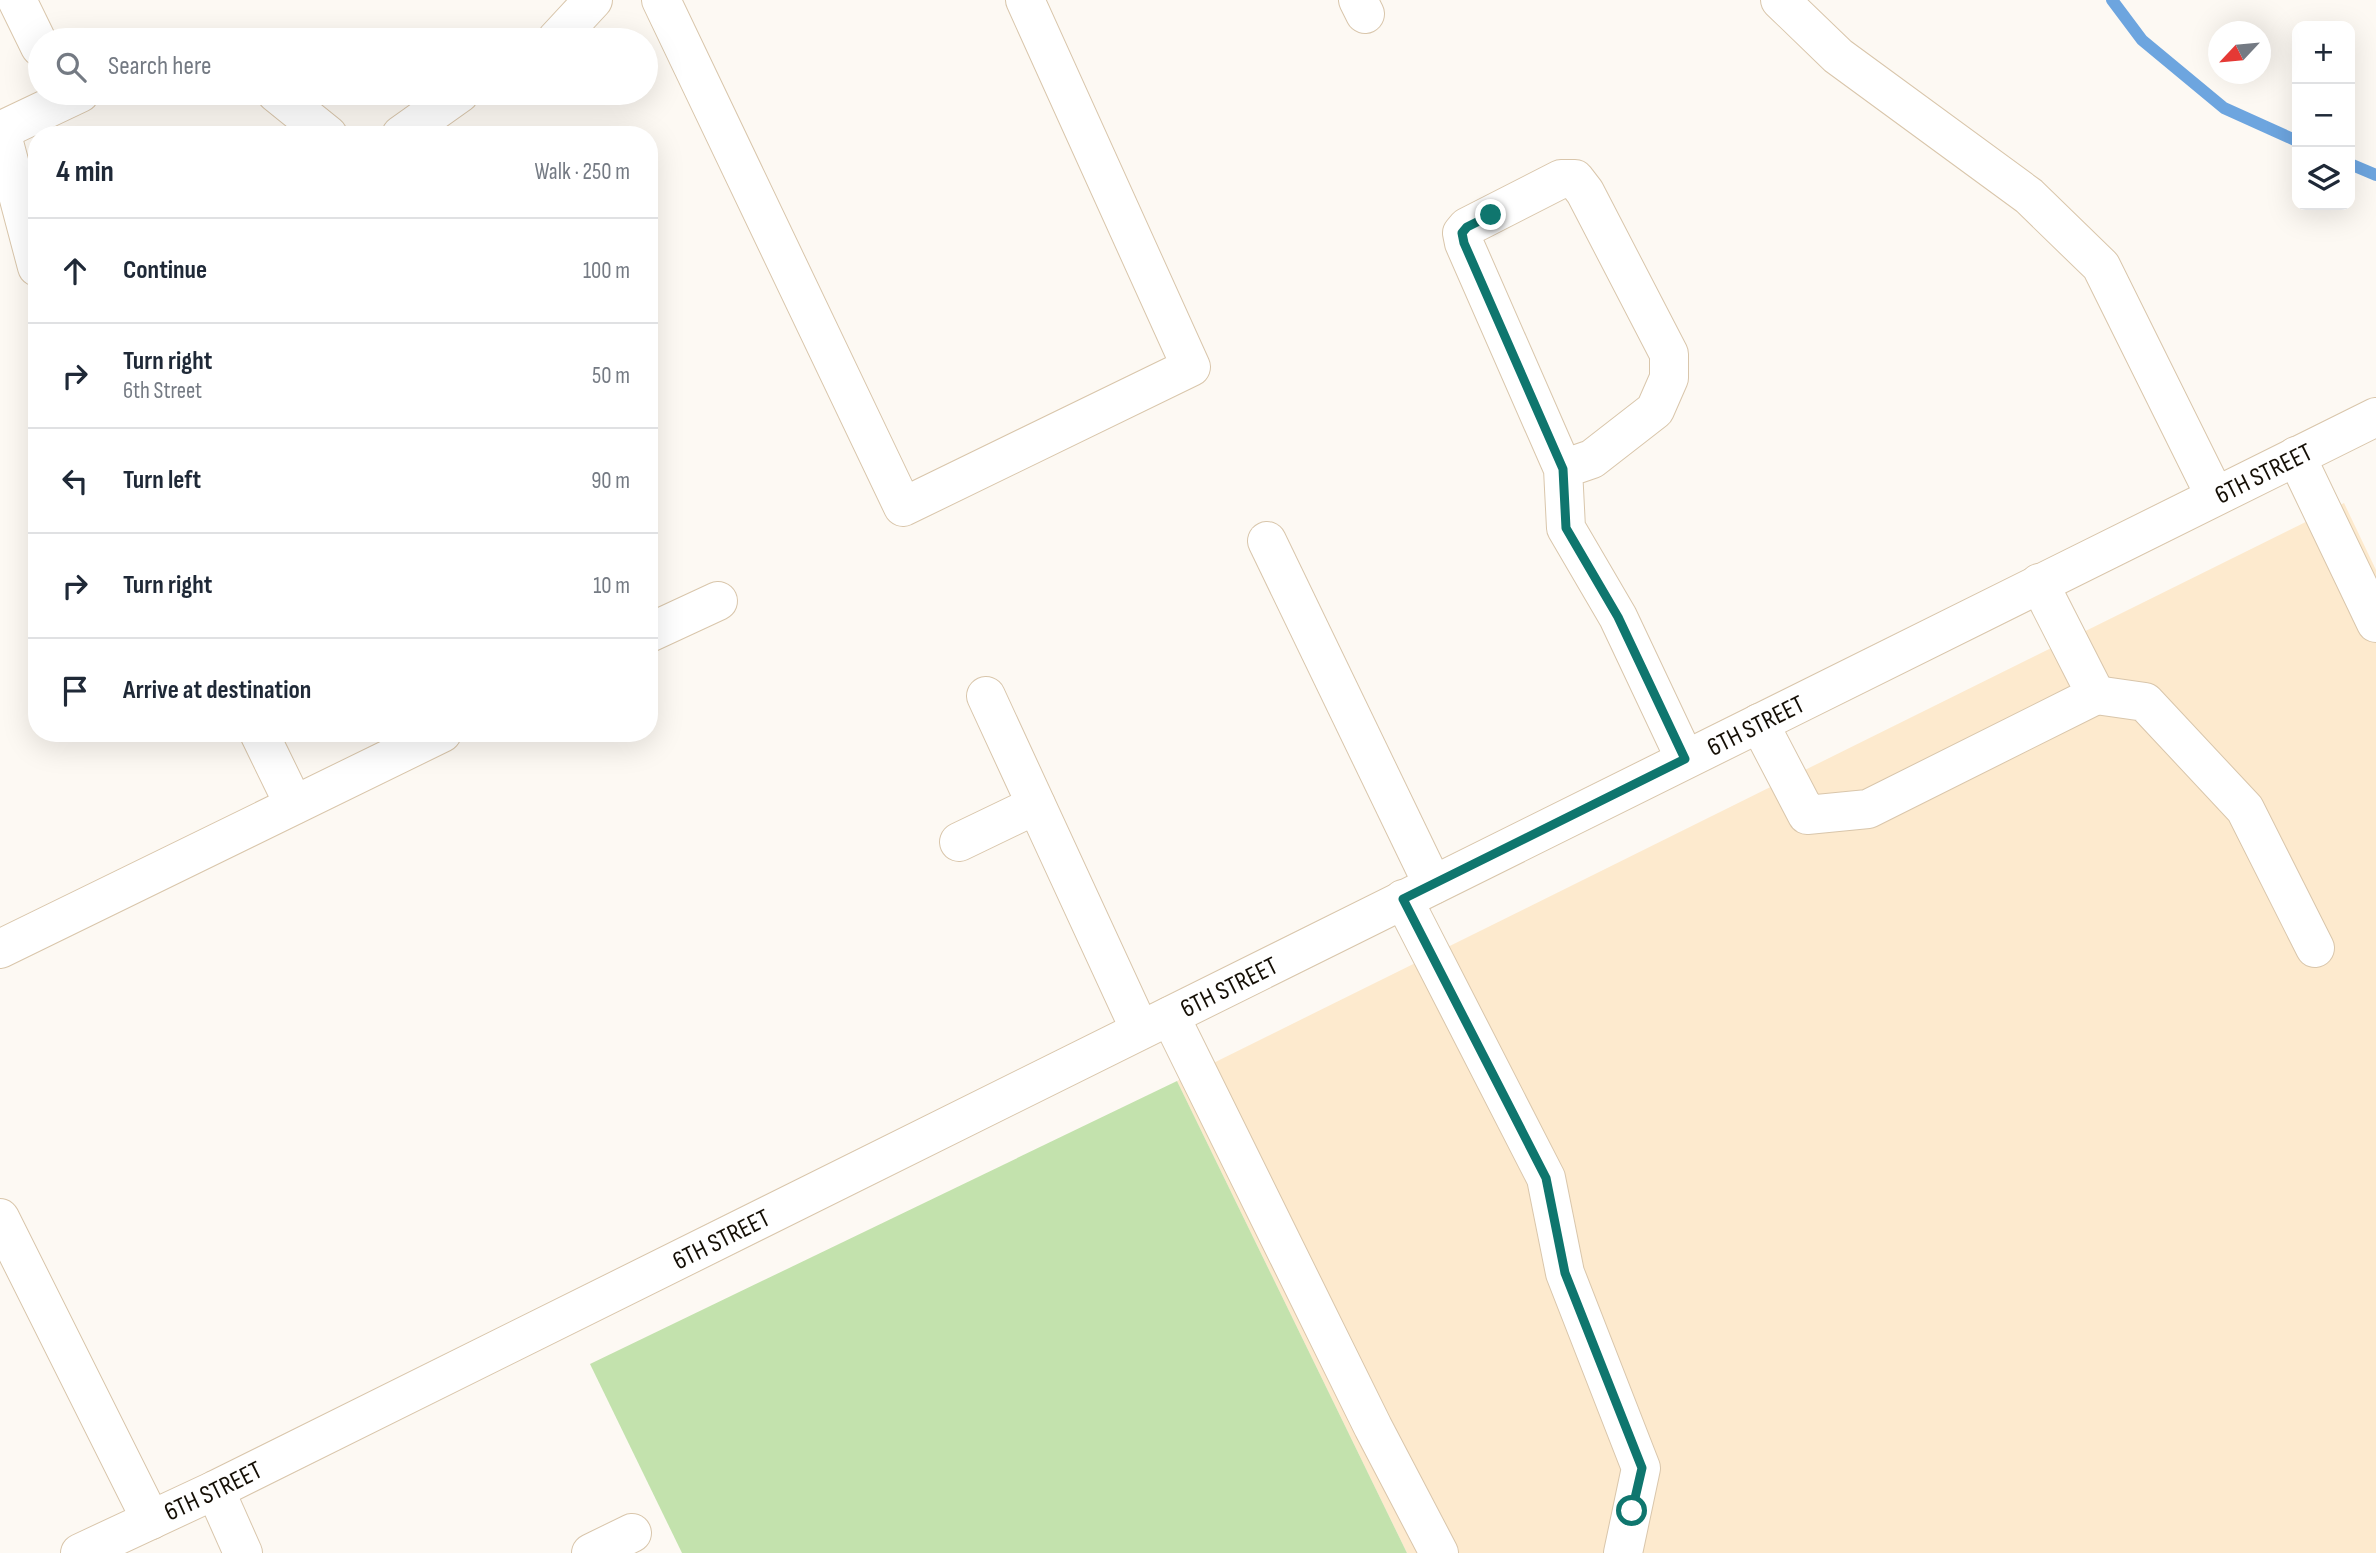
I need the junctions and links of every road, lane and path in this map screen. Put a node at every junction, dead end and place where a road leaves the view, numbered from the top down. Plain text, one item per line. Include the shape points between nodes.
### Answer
1 (17, 0) edge
2 (593, 0) edge
3 (661, 0) edge
4 (1025, 0) edge
5 (1780, 0) edge
6 (31, 28) edge
7 (567, 28) edge
8 (50, 105) edge
9 (291, 105) edge
10 (443, 105) edge
11 (317, 126) edge
12 (414, 126) edge
13 (1, 131) edge
14 (28, 233) edge
15 (2376, 417) edge
16 (2296, 456) junction
17 (1563, 469) junction
18 (2215, 496) junction
19 (1267, 541) dead end
20 (2039, 583) junction
21 (718, 601) dead end
22 (2376, 623) edge
23 (658, 629) edge
24 (2096, 695) junction
25 (986, 696) dead end
26 (1759, 723) junction
27 (263, 742) edge
28 (424, 742) edge
29 (1685, 759) junction
30 (1036, 804) junction
31 (294, 805) junction
32 (959, 842) dead end
33 (1418, 892) junction
34 (2315, 948) dead end
35 (0, 949) edge
36 (1155, 1023) junction
37 (0, 1218) edge
38 (215, 1490) junction
39 (151, 1520) junction
40 (632, 1533) dead end
41 (80, 1553) edge
42 (243, 1553) edge
43 (591, 1553) edge
44 (1439, 1553) edge
45 (1623, 1553) edge

1 - 6 street
2 - 7 street
3 - 4 street via 903,507 1191,367
5 - 18 street via 1838,56 2029,196 2101,266
8 - 13 street
9 - 11 street
10 - 12 street
13 - 14 street
15 - 16 street, 6TH STREET
16 - 18 street, 6TH STREET
16 - 22 street
17 - 17 street via 1462,233 1561,179 1575,179 1669,354 1670,378 1655,410 1591,459
17 - 29 street via 1566,528 1618,617
18 - 20 street, 6TH STREET
19 - 33 street
20 - 24 street
20 - 26 street, 6TH STREET
21 - 23 street
24 - 26 street via 1868,809 1807,815
24 - 34 street via 2146,702 2245,809
25 - 30 street
26 - 29 street, 6TH STREET
27 - 31 street
28 - 31 street
29 - 33 street, 6TH STREET
30 - 32 street
30 - 36 street
31 - 35 street
33 - 36 street, 6TH STREET
33 - 45 street via 1546,1178 1565,1273 1642,1468
36 - 38 street, 6TH STREET
36 - 44 street
37 - 39 street
38 - 39 street, 6TH STREET
38 - 42 street
39 - 41 street, 6TH STREET
40 - 43 street

